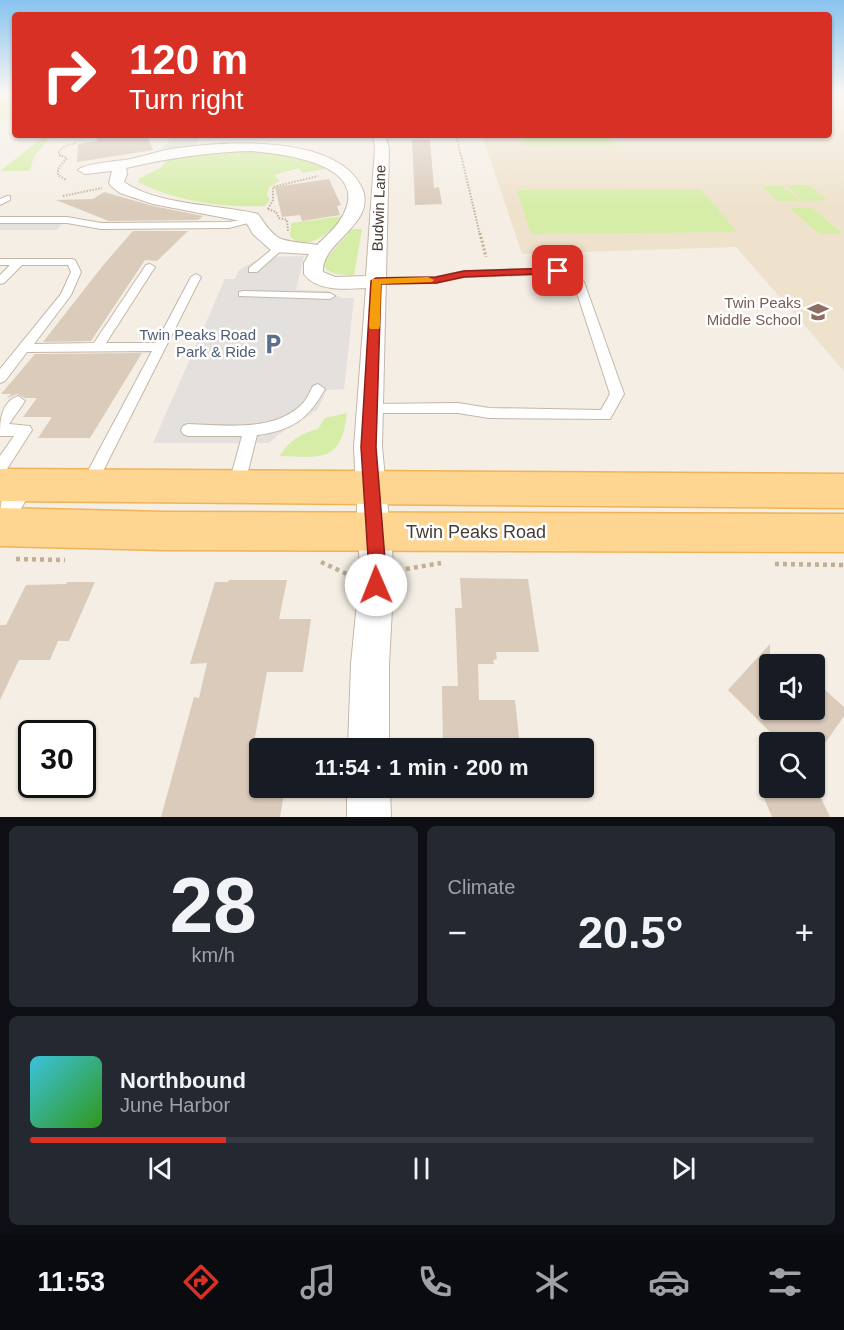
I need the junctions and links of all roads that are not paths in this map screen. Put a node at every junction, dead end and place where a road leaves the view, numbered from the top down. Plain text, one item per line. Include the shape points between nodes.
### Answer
1 (380, 138) edge
2 (118, 166) junction
3 (84, 170) dead end
4 (0, 220) edge
5 (252, 220) junction
6 (279, 248) junction
7 (321, 251) junction
8 (0, 262) edge
9 (19, 262) junction
10 (150, 267) dead end
11 (253, 270) dead end
12 (196, 277) dead end
13 (0, 281) edge
14 (376, 281) junction
15 (243, 294) dead end
16 (330, 296) dead end
17 (159, 347) junction
18 (24, 348) junction
19 (97, 348) junction
20 (0, 378) edge
21 (318, 389) dead end
22 (18, 401) dead end
23 (371, 409) junction
24 (0, 428) edge
25 (188, 430) dead end
26 (251, 430) junction
27 (6, 479) edge
28 (88, 486) junction
29 (236, 487) junction
30 (370, 488) junction
31 (844, 491) edge
32 (0, 517) edge
33 (0, 527) edge
34 (374, 532) junction
35 (844, 533) edge
36 (368, 738) edge
37 (369, 798) edge
38 (369, 817) edge

1 - 14 street, Budwin Lane
2 - 3 street
2 - 5 street via 118,185 135,194
2 - 7 street via 156,156 237,148 298,152 334,166 352,182 356,205 345,227
4 - 5 lane via 67,220 101,226 229,225
5 - 6 street
6 - 7 street
6 - 11 lane
7 - 14 street via 313,263 314,274 319,278 333,282
8 - 9 lane
9 - 13 lane
9 - 18 lane via 72,262 76,272 66,295
10 - 19 lane
12 - 17 lane
14 - 23 street, Budwin Lane
14 - 23 lane via 558,271 579,282 617,394 605,415 489,413 458,408
15 - 16 lane
17 - 19 lane
17 - 28 lane
18 - 19 lane
18 - 20 lane
21 - 26 lane via 314,400 288,421
22 - 24 lane
23 - 30 street, Budwin Lane
24 - 27 lane via 25,430
25 - 26 lane
26 - 29 lane
27 - 28 main road
27 - 32 street
28 - 29 main road
29 - 30 main road
30 - 31 main road
30 - 34 street, Budwin Lane
33 - 34 main road, Twin Peaks Road
34 - 35 main road, Twin Peaks Road
34 - 36 street, Budwin Lane via 377,572
37 - 38 street

